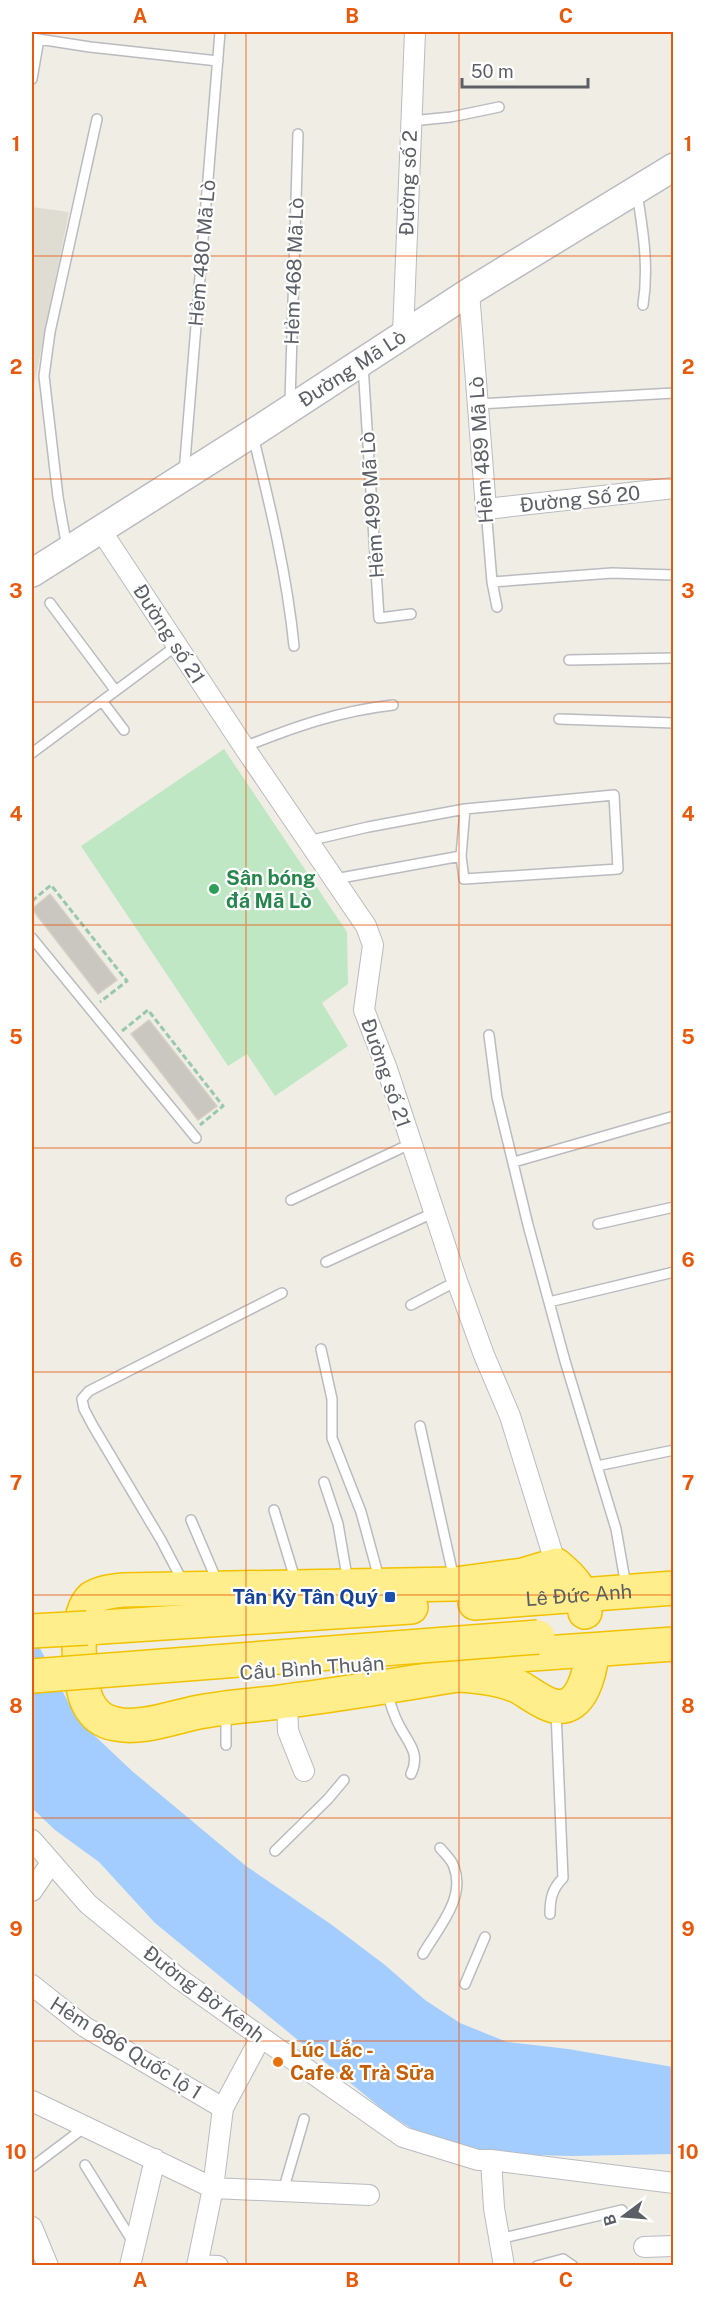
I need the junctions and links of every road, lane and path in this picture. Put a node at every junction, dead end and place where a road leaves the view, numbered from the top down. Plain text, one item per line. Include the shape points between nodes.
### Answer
1 (220, 32) edge
2 (414, 32) edge
3 (35, 38) edge
4 (218, 61) junction
5 (32, 79) edge
6 (499, 107) dead end
7 (97, 119) dead end
8 (411, 121) junction
9 (298, 134) dead end
10 (674, 167) edge
11 (637, 190) junction
12 (469, 292) junction
13 (643, 304) dead end
14 (403, 334) junction
15 (363, 360) junction
16 (674, 393) edge
17 (478, 404) junction
18 (290, 408) junction
19 (253, 433) junction
20 (184, 475) junction
21 (674, 488) edge
22 (486, 509) junction
23 (100, 529) junction
24 (68, 550) junction
25 (32, 573) edge
26 (674, 575) edge
27 (492, 582) junction
28 (50, 603) dead end
29 (497, 607) dead end
30 (411, 614) dead end
31 (176, 646) junction
32 (294, 646) dead end
33 (674, 658) edge
34 (569, 660) dead end
35 (115, 690) junction
36 (102, 701) junction
37 (393, 705) dead end
38 (559, 719) dead end
39 (674, 723) edge
40 (124, 730) dead end
41 (244, 747) junction
42 (32, 753) edge
43 (465, 809) junction
44 (308, 841) junction
45 (461, 856) junction
46 (336, 879) junction
47 (32, 901) edge
48 (32, 938) edge
49 (90, 1010) junction
50 (489, 1035) dead end
51 (113, 1038) junction
52 (674, 1116) edge
53 (193, 1135) joint
54 (410, 1144) junction
55 (514, 1162) junction
56 (291, 1200) dead end
57 (674, 1207) edge
58 (433, 1214) junction
59 (598, 1224) dead end
60 (326, 1262) dead end
61 (674, 1272) edge
62 (457, 1281) junction
63 (282, 1293) dead end
64 (549, 1302) junction
65 (411, 1305) dead end
66 (321, 1349) dead end
67 (420, 1426) dead end
68 (674, 1450) edge
69 (597, 1466) junction
70 (324, 1482) dead end
71 (274, 1510) dead end
72 (191, 1520) dead end
73 (556, 1565) junction
74 (455, 1584) junction
75 (381, 1586) junction
76 (297, 1587) junction
77 (349, 1587) junction
78 (674, 1588) edge
79 (186, 1589) junction
80 (220, 1589) junction
81 (627, 1591) junction
82 (584, 1603) junction
83 (674, 1608) edge
84 (537, 1625) junction
85 (674, 1629) edge
86 (32, 1631) edge
87 (674, 1644) edge
88 (593, 1651) junction
89 (32, 1654) edge
90 (32, 1676) edge
91 (386, 1687) junction
92 (32, 1690) edge
93 (286, 1701) junction
94 (226, 1707) junction
95 (555, 1707) junction
96 (226, 1745) dead end
97 (304, 1771) dead end
98 (411, 1774) dead end
99 (344, 1780) dead end
100 (32, 1840) edge
101 (440, 1848) dead end
102 (275, 1851) dead end
103 (51, 1863) junction
104 (32, 1891) edge
105 (550, 1914) dead end
106 (485, 1937) dead end
107 (423, 1954) dead end
108 (465, 1984) dead end
109 (32, 1985) edge
110 (261, 2037) junction
111 (32, 2101) edge
112 (223, 2108) junction
113 (304, 2120) dead end
114 (86, 2127) junction
115 (155, 2159) junction
116 (491, 2160) junction
117 (85, 2165) dead end
118 (32, 2167) edge
119 (674, 2183) edge
120 (213, 2188) junction
121 (283, 2191) junction
122 (369, 2195) dead end
123 (622, 2210) dead end
124 (32, 2227) edge
125 (499, 2239) junction
126 (135, 2244) junction
127 (674, 2246) edge
128 (644, 2247) dead end
129 (48, 2265) edge
130 (130, 2265) edge
131 (197, 2265) edge
132 (218, 2265) edge
133 (504, 2265) edge
134 (537, 2265) edge
135 (573, 2265) edge

1 - 4 lane, Hẻm 480 Mã Lò
2 - 8 street, Đường số 2
3 - 4 lane
3 - 5 lane
4 - 20 lane, Hẻm 480 Mã Lò
6 - 8 lane
7 - 24 lane via 50,332 44,376
8 - 14 street, Đường số 2
9 - 18 lane, Hẻm 468 Mã Lò
10 - 11 main road, Đường Mã Lò
11 - 12 main road, Đường Mã Lò
11 - 13 lane via 647,280
12 - 14 main road, Đường Mã Lò
12 - 17 street, Hẻm 489 Mã Lò
14 - 15 main road, Đường Mã Lò
15 - 18 main road, Đường Mã Lò
15 - 30 lane, Hẻm 499 Mã Lò via 379,618
16 - 17 lane
17 - 22 street, Hẻm 489 Mã Lò
18 - 19 main road, Đường Mã Lò
19 - 20 main road, Đường Mã Lò
19 - 32 lane via 290,603
20 - 23 main road, Đường Mã Lò
21 - 22 street, Đường Số 20
22 - 27 lane, Hẻm 489 Mã Lò
23 - 24 main road, Đường Mã Lò
23 - 31 street, Đường số 21
24 - 25 main road, Đường Mã Lò
26 - 27 lane via 612,573
27 - 29 lane, Hẻm 489 Mã Lò
28 - 35 lane
31 - 35 lane
31 - 41 street, Đường số 21
33 - 34 lane
35 - 36 lane
36 - 40 lane
36 - 42 lane
37 - 41 lane via 328,716
38 - 39 lane
41 - 44 street, Đường số 21
43 - 44 lane
43 - 45 lane
43 - 45 lane via 614,795 618,869 464,879
44 - 46 street, Đường số 21
45 - 46 lane
46 - 54 street, Đường số 21 via 366,926 372,945 364,1010
47 - 49 path via 51,885 127,981
48 - 49 lane
49 - 51 lane
50 - 55 lane via 497,1097
51 - 53 lane
51 - 53 path via 148,1010 223,1106
52 - 55 lane
54 - 56 lane
54 - 58 street, Đường số 21
55 - 64 lane
57 - 59 lane
58 - 60 lane
58 - 62 street, Đường số 21
61 - 64 lane
62 - 65 lane
62 - 73 street, Đường số 21 via 510,1416
63 - 79 lane via 88,1391 82,1399 88,1417
64 - 69 lane
66 - 75 lane via 332,1399 332,1438 361,1512
67 - 74 lane
68 - 69 lane
69 - 81 lane via 616,1529
70 - 77 lane via 338,1524
71 - 76 lane
72 - 80 lane
73 - 74 highway via 523,1575
73 - 82 highway via 566,1573
74 - 75 highway
75 - 77 highway
76 - 77 highway
76 - 80 highway
78 - 81 highway, Lê Đức Anh
79 - 80 highway
79 - 94 highway via 123,1590 92,1599 81,1619 78,1643 85,1696 97,1716 117,1725
81 - 82 highway, Lê Đức Anh
82 - 83 highway, Lê Đức Anh
82 - 84 highway, Lê Đức Anh
82 - 86 highway, Lê Đức Anh, bridge via 482,1602
84 - 85 highway, Lê Đức Anh
84 - 89 highway, Cầu Bình Thuận
84 - 90 highway, Cầu Bình Thuận, bridge
87 - 88 highway
88 - 92 highway, Cầu Bình Thuận
88 - 95 highway via 583,1690 568,1704
91 - 93 highway
91 - 95 highway via 458,1675 481,1676 518,1687
91 - 98 lane via 398,1724 412,1746 416,1763
93 - 94 highway
93 - 97 street via 288,1731
94 - 96 lane
95 - 105 lane via 563,1878 554,1887
99 - 102 lane
100 - 103 street, Đường Bờ Kênh
101 - 107 lane via 454,1865 458,1883 454,1902
103 - 104 street
103 - 110 street, Đường Bờ Kênh via 88,1904 177,1977
106 - 108 lane
109 - 112 street, Hẻm 686 Quốc lộ 1 via 86,2026
110 - 112 street
110 - 116 street, Đường Bờ Kênh via 404,2137 478,2160
111 - 114 street
112 - 120 street
113 - 121 lane
114 - 115 street
114 - 118 lane
115 - 120 street
115 - 126 street
116 - 119 street, Đường Bờ Kênh
116 - 125 street
117 - 126 lane
120 - 121 street
120 - 131 street
121 - 122 street
123 - 125 lane
124 - 129 street
125 - 133 street
126 - 130 street
127 - 128 street
131 - 132 street
134 - 135 lane via 563,2259

